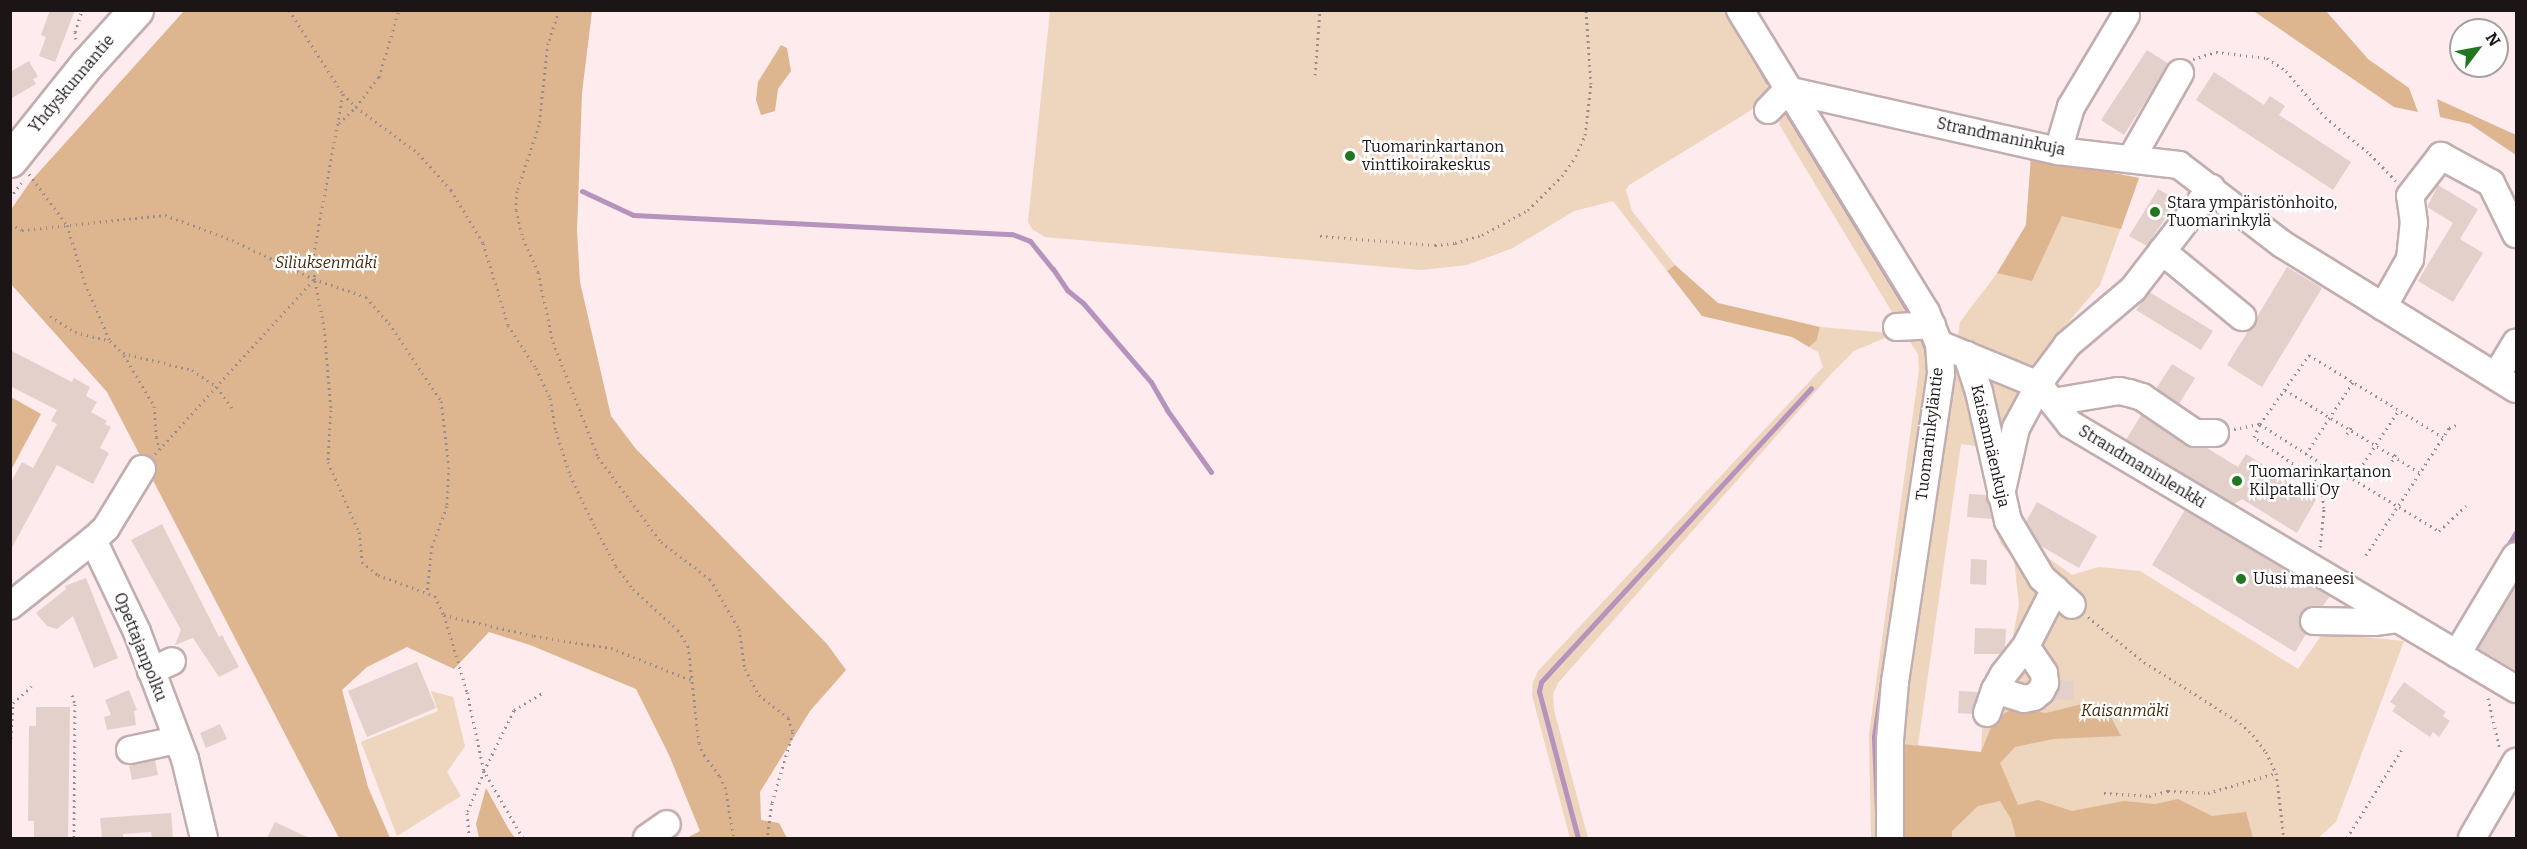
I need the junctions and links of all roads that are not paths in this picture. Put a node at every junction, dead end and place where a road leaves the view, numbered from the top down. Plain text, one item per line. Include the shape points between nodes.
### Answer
1 (136, 10) edge
2 (1740, 10) edge
3 (2127, 15) dead end
4 (2180, 73) road end
5 (1787, 90) junction
6 (1768, 110) dead end
7 (2058, 151) junction
8 (2131, 159) junction
9 (19, 166) edge
10 (2211, 188) junction
11 (2517, 234) edge
12 (2162, 251) junction
13 (2383, 307) junction
14 (2242, 317) dead end
15 (1897, 327) dead end
16 (1935, 334) junction
17 (2517, 343) edge
18 (1966, 355) junction
19 (2506, 382) edge
20 (2046, 394) junction
21 (2215, 434) road end
22 (142, 469) road end
23 (2001, 495) junction
24 (93, 540) junction
25 (2517, 556) edge
26 (2343, 586) junction
27 (10, 606) edge
28 (2398, 619) junction
29 (2026, 646) junction
30 (2457, 654) junction
31 (2517, 689) edge
32 (177, 740) junction
33 (130, 750) dead end
34 (2512, 770) edge
35 (204, 838) edge
36 (1890, 838) edge
37 (2472, 838) edge

1 - 9 main road, Yhdyskunnantie via 87,64
2 - 5 street, Tuomarinkyläntie
3 - 7 street via 2071,107
4 - 8 street
5 - 6 street
5 - 7 street, Strandmaninkuja
5 - 16 street, Tuomarinkyläntie via 1926,312
7 - 8 street, Strandmaninkuja
8 - 10 street, Strandmaninkuja via 2179,165
10 - 12 street
10 - 13 street via 2282,244
11 - 13 street via 2491,183 2441,156 2410,196 2414,222 2410,259
12 - 14 street
12 - 20 street via 2133,289 2067,345
13 - 19 street
15 - 16 street
16 - 18 street
16 - 36 street, Tuomarinkyläntie via 1941,374 1895,682 1890,740
17 - 19 street
18 - 20 street
18 - 23 street, Kaisanmäenkuja via 1979,393
20 - 21 street via 2130,393 2195,433
20 - 23 street via 2016,428
20 - 26 street, Strandmaninlenkki via 2070,424
22 - 24 street via 106,528
23 - 29 street, Kaisanmäenkuja via 2008,521 2042,578 2064,597
24 - 27 street
24 - 32 street, Opettajanpolku via 137,632 161,666
25 - 30 street
26 - 28 street, Strandmaninlenkki
26 - 28 street via 2318,622
28 - 30 street, Strandmaninlenkki
29 - 29 street via 2004,674 1991,702 2034,697 2041,691 2044,673
30 - 31 street, Strandmaninlenkki
32 - 33 street
32 - 35 street, Opettajanpolku
34 - 37 street

